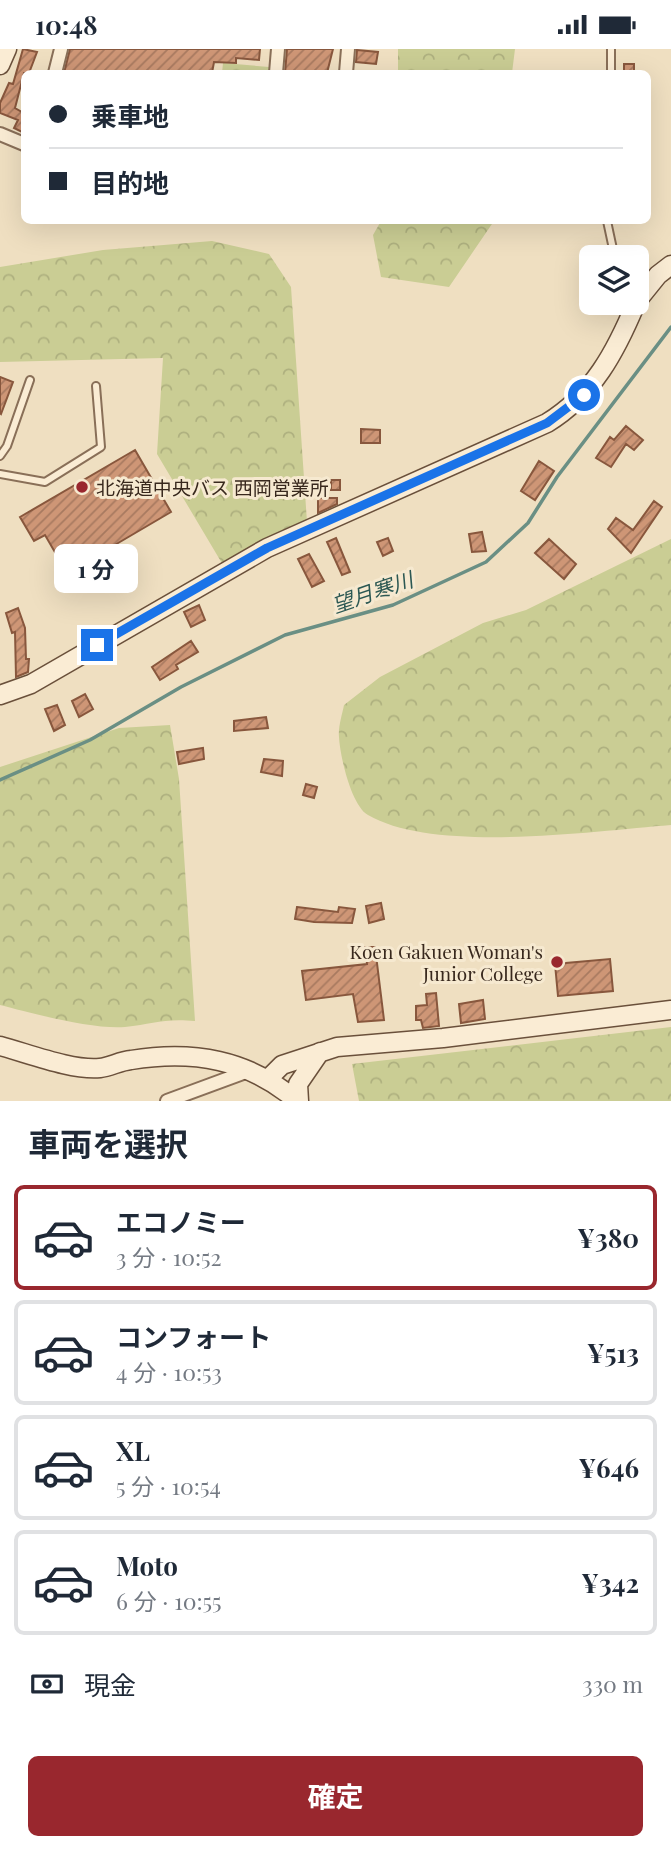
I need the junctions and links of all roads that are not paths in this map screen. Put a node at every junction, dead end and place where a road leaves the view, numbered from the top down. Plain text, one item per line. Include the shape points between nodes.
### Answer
1 (6, 49) edge
2 (61, 49) edge
3 (278, 49) edge
4 (348, 49) edge
5 (611, 49) edge
6 (0, 65) edge
7 (56, 70) edge
8 (276, 70) edge
9 (346, 70) edge
10 (611, 70) edge
11 (0, 134) edge
12 (21, 143) edge
13 (608, 224) edge
14 (612, 245) edge
15 (671, 265) edge
16 (649, 284) edge
17 (628, 315) edge
18 (30, 380) dead end
19 (96, 386) dead end
20 (0, 456) edge
21 (0, 474) edge
22 (0, 695) edge
23 (671, 1010) edge
24 (0, 1046) edge
25 (320, 1052) junction
26 (252, 1070) junction
27 (268, 1079) junction
28 (167, 1101) edge
29 (298, 1101) edge

1 - 6 street
2 - 7 street
3 - 8 street
4 - 9 street
5 - 10 lane
11 - 12 street
13 - 14 lane
15 - 16 street
17 - 22 street via 600,376 584,395 547,423 267,548 31,684
18 - 20 lane via 8,446
19 - 21 lane via 101,447 45,482
23 - 25 street
24 - 26 street via 99,1069 178,1054
25 - 27 street via 282,1065
25 - 29 street via 298,1084
26 - 27 street
26 - 28 street
27 - 29 street

